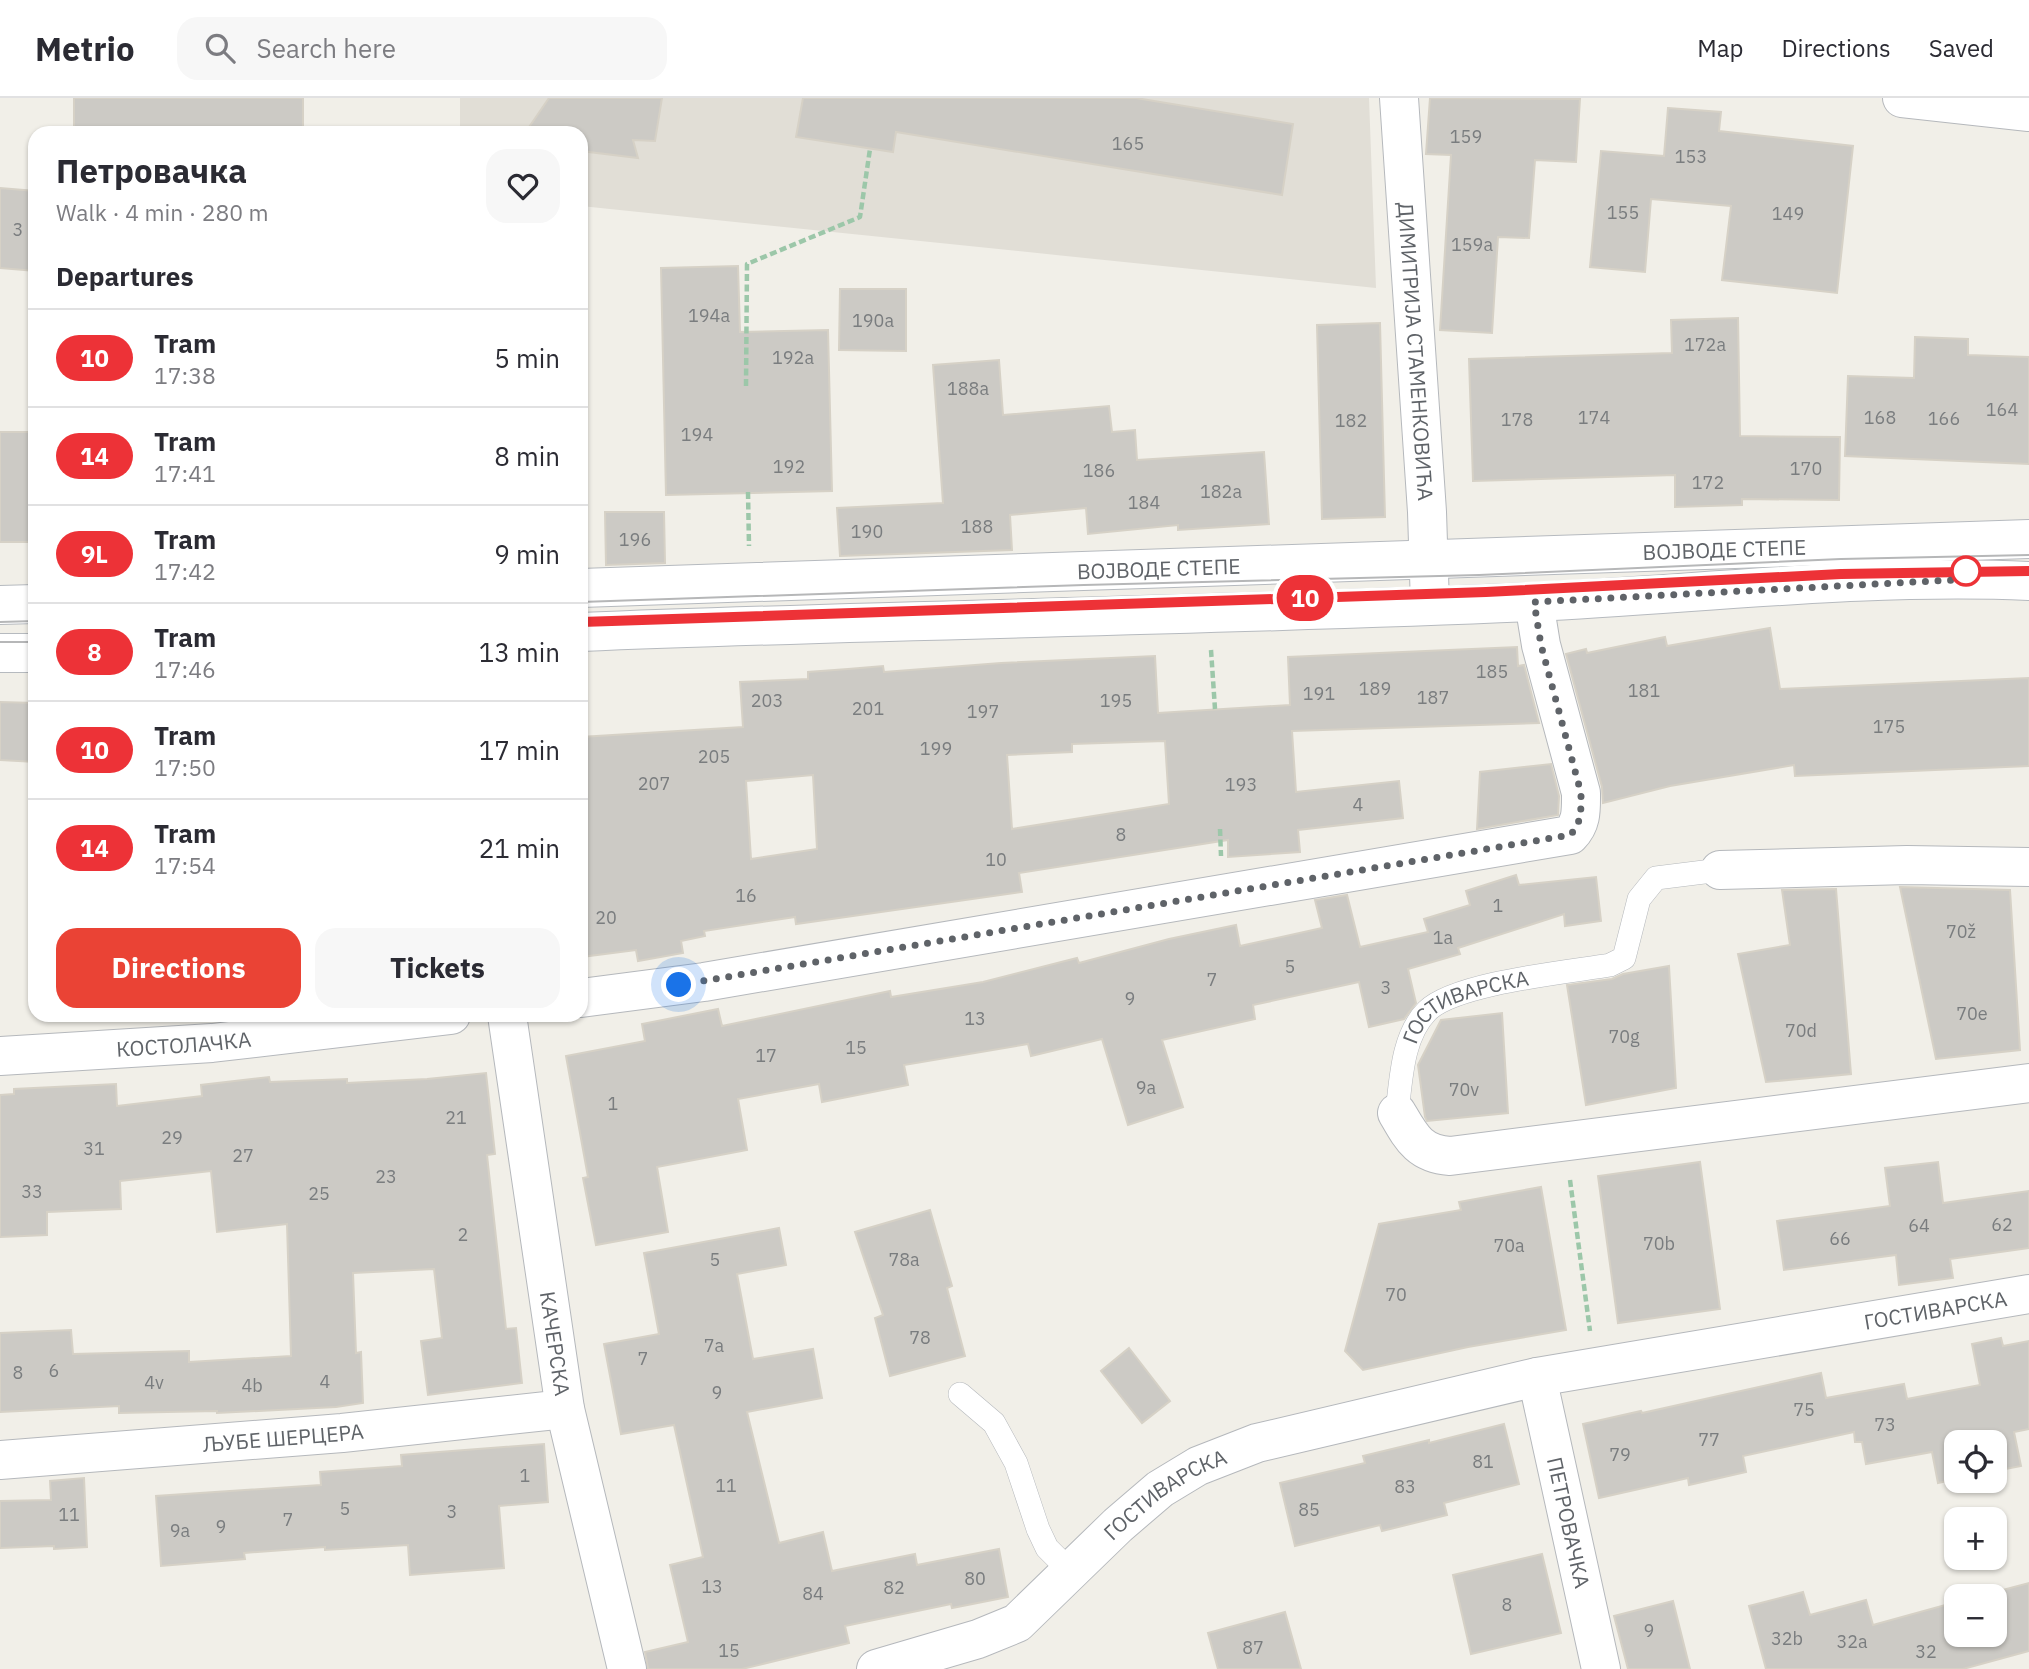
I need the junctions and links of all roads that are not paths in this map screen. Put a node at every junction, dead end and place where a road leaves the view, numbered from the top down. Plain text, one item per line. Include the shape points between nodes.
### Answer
1 (1399, 98) edge
2 (1902, 98) edge
3 (2029, 112) edge
4 (2029, 539) edge
5 (1429, 558) junction
6 (2029, 581) edge
7 (588, 588) edge
8 (1534, 602) junction
9 (28, 604) edge
10 (0, 605) edge
11 (1430, 605) junction
12 (588, 632) edge
13 (0, 653) edge
14 (28, 653) edge
15 (2029, 867) edge
16 (1720, 870) joint
17 (588, 998) edge
18 (389, 1022) edge
19 (507, 1022) edge
20 (0, 1056) edge
21 (2029, 1083) edge
22 (1397, 1113) joint
23 (2029, 1294) edge
24 (1537, 1377) junction
25 (960, 1394) dead end
26 (565, 1409) junction
27 (0, 1460) edge
28 (1071, 1572) junction
29 (627, 1669) edge
30 (876, 1669) edge
31 (1601, 1669) edge

1 - 5 street, ДИМИТРИЈА СТАМЕНКОВИЋА
2 - 3 street
4 - 5 street, ВОЈВОДЕ СТЕПЕ
5 - 7 street, ВОЈВОДЕ СТЕПЕ
5 - 11 street, ДИМИТРИЈА СТАМЕНКОВИЋА
6 - 8 street, ВОЈВОДЕ СТЕПЕ via 1841,584
8 - 11 street, ВОЈВОДЕ СТЕПЕ
8 - 17 street via 1581,793 1581,814 1570,835
9 - 10 street
11 - 12 street, ВОЈВОДЕ СТЕПЕ
13 - 14 street
15 - 16 street, ГОСТИВАРСКА
16 - 22 lane, ГОСТИВАРСКА via 1656,878 1639,899 1624,958 1610,965 1485,985 1427,1011 1410,1041
18 - 20 street, КОСТОЛАЧКА via 212,1042
19 - 26 street, КАЧЕРСКА
21 - 22 street, ГОСТИВАРСКА via 1450,1156 1417,1143
23 - 24 street, ГОСТИВАРСКА
24 - 28 street, ГОСТИВАРСКА via 1258,1443 1198,1466 1160,1489
24 - 31 street, ПЕТРОВАЧКА
25 - 28 lane via 994,1423 1016,1463 1047,1548
26 - 27 street, ЉУБЕ ШЕРЦЕРА via 342,1433
26 - 29 street, КАЧЕРСКА
28 - 30 street, ГОСТИВАРСКА via 1008,1628

